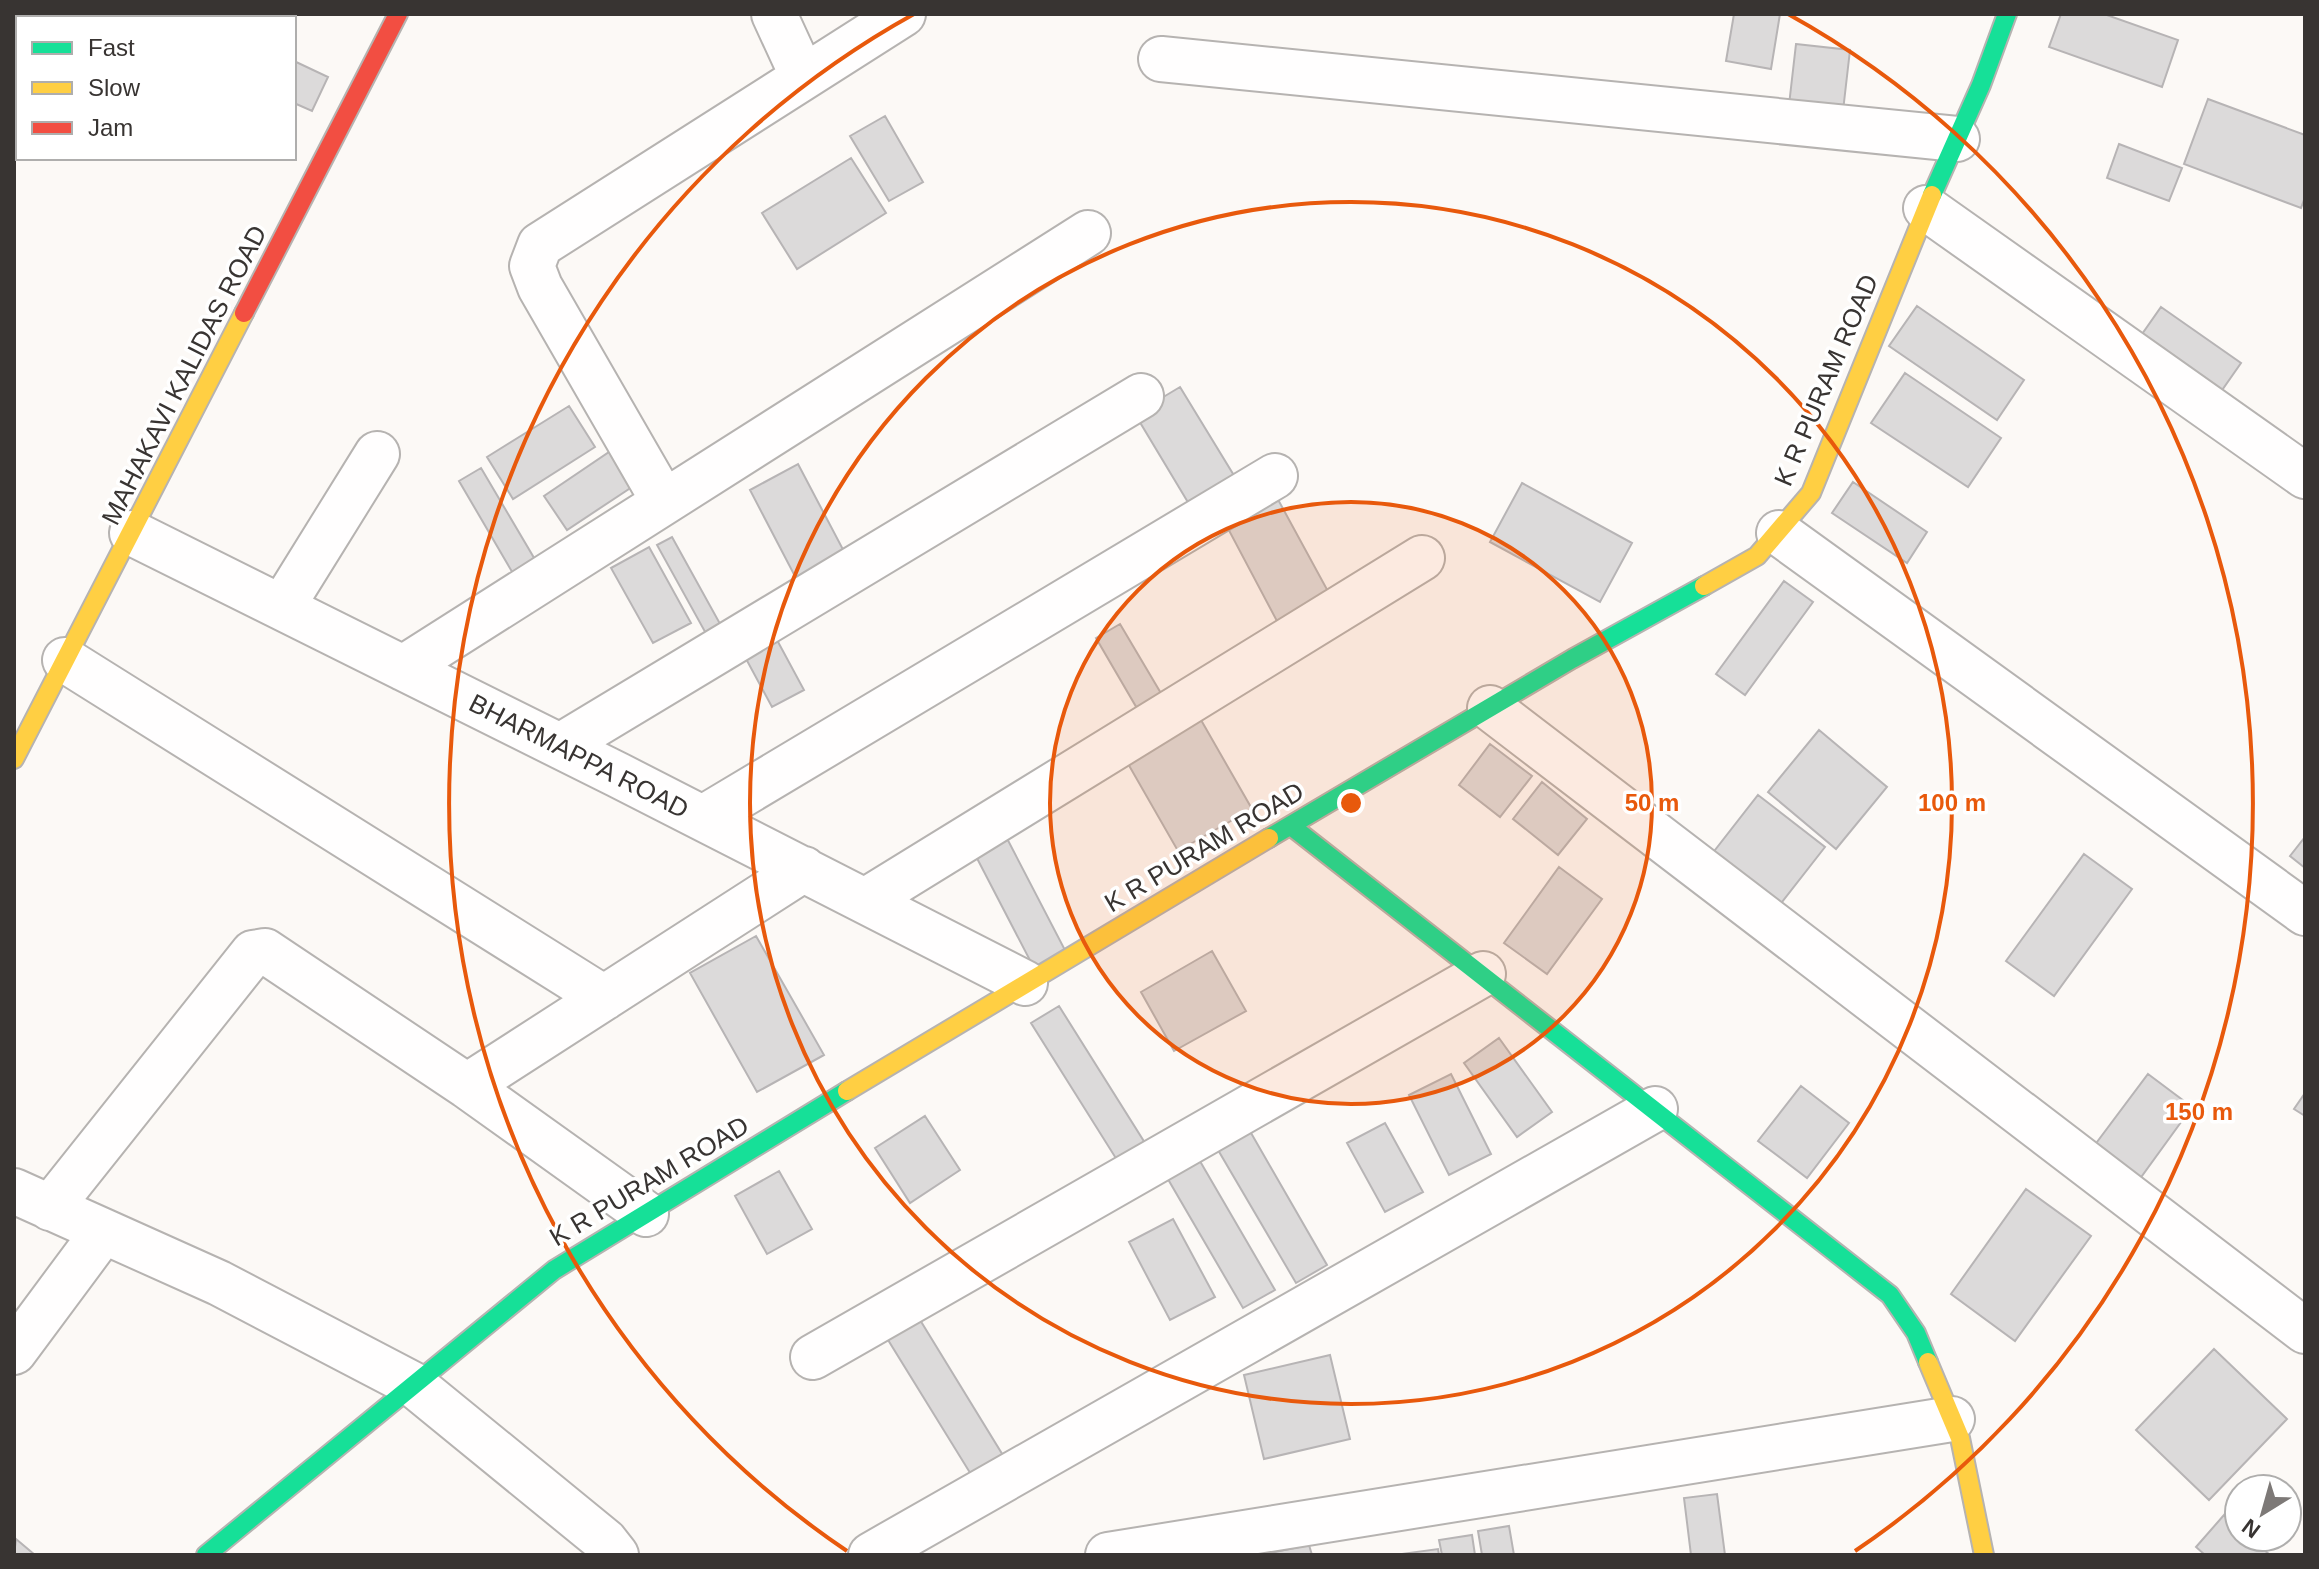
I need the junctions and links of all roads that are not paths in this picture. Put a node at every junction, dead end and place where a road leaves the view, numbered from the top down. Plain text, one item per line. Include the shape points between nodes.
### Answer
1 (398, 14) edge
2 (774, 14) edge
3 (903, 14) edge
4 (2007, 14) edge
5 (1161, 59) dead end
6 (803, 77) junction
7 (1957, 139) junction
8 (1926, 208) junction
9 (1088, 233) dead end
10 (1141, 396) dead end
11 (377, 454) dead end
12 (1275, 476) dead end
13 (2305, 476) edge
14 (664, 502) junction
15 (132, 533) junction
16 (1779, 533) junction
17 (1422, 558) dead end
18 (282, 607) junction
19 (65, 660) junction
20 (403, 668) junction
21 (1490, 708) junction
22 (20, 732) edge
23 (560, 746) junction
24 (703, 818) junction
25 (1291, 826) junction
26 (804, 869) junction
27 (865, 901) junction
28 (2305, 913) edge
29 (1483, 974) junction
30 (1025, 983) junction
31 (604, 998) junction
32 (467, 1086) junction
33 (1655, 1109) junction
34 (32, 1200) edge
35 (646, 1214) junction
36 (103, 1232) junction
37 (2305, 1331) edge
38 (14, 1352) edge
39 (813, 1357) dead end
40 (414, 1385) junction
41 (1952, 1419) junction
42 (603, 1550) edge
43 (206, 1555) edge
44 (871, 1555) edge
45 (1108, 1555) edge
46 (1984, 1555) edge

1 - 15 street, MAHAKAVI KALIDAS ROAD
2 - 6 street
3 - 6 street
4 - 7 street, K R PURAM ROAD
5 - 7 street
6 - 14 street via 540,245 532,266
7 - 8 street, K R PURAM ROAD
8 - 13 street
8 - 16 street, K R PURAM ROAD via 1811,493
9 - 14 street
10 - 23 street
11 - 18 street
12 - 24 street
14 - 20 street
15 - 18 street, BHARMAPPA ROAD
15 - 19 street, MAHAKAVI KALIDAS ROAD
16 - 21 street, K R PURAM ROAD via 1757,556
16 - 28 street
17 - 27 street
18 - 20 street, BHARMAPPA ROAD
19 - 22 street, MAHAKAVI KALIDAS ROAD
19 - 31 street
20 - 23 street, BHARMAPPA ROAD
21 - 25 street, K R PURAM ROAD
21 - 37 street
23 - 24 street, BHARMAPPA ROAD
24 - 26 street, BHARMAPPA ROAD
25 - 29 street
25 - 30 street, K R PURAM ROAD
26 - 27 street, BHARMAPPA ROAD
26 - 31 street
27 - 30 street, BHARMAPPA ROAD
29 - 33 street
29 - 39 street
30 - 35 street, K R PURAM ROAD
31 - 32 street
32 - 34 street via 258,951
32 - 35 street
33 - 41 street via 1890,1295 1916,1333
33 - 44 street
34 - 36 street
35 - 40 street, K R PURAM ROAD via 554,1270
36 - 38 street
36 - 40 street via 219,1283
40 - 42 street
40 - 43 street, K R PURAM ROAD
41 - 45 street
41 - 46 street

